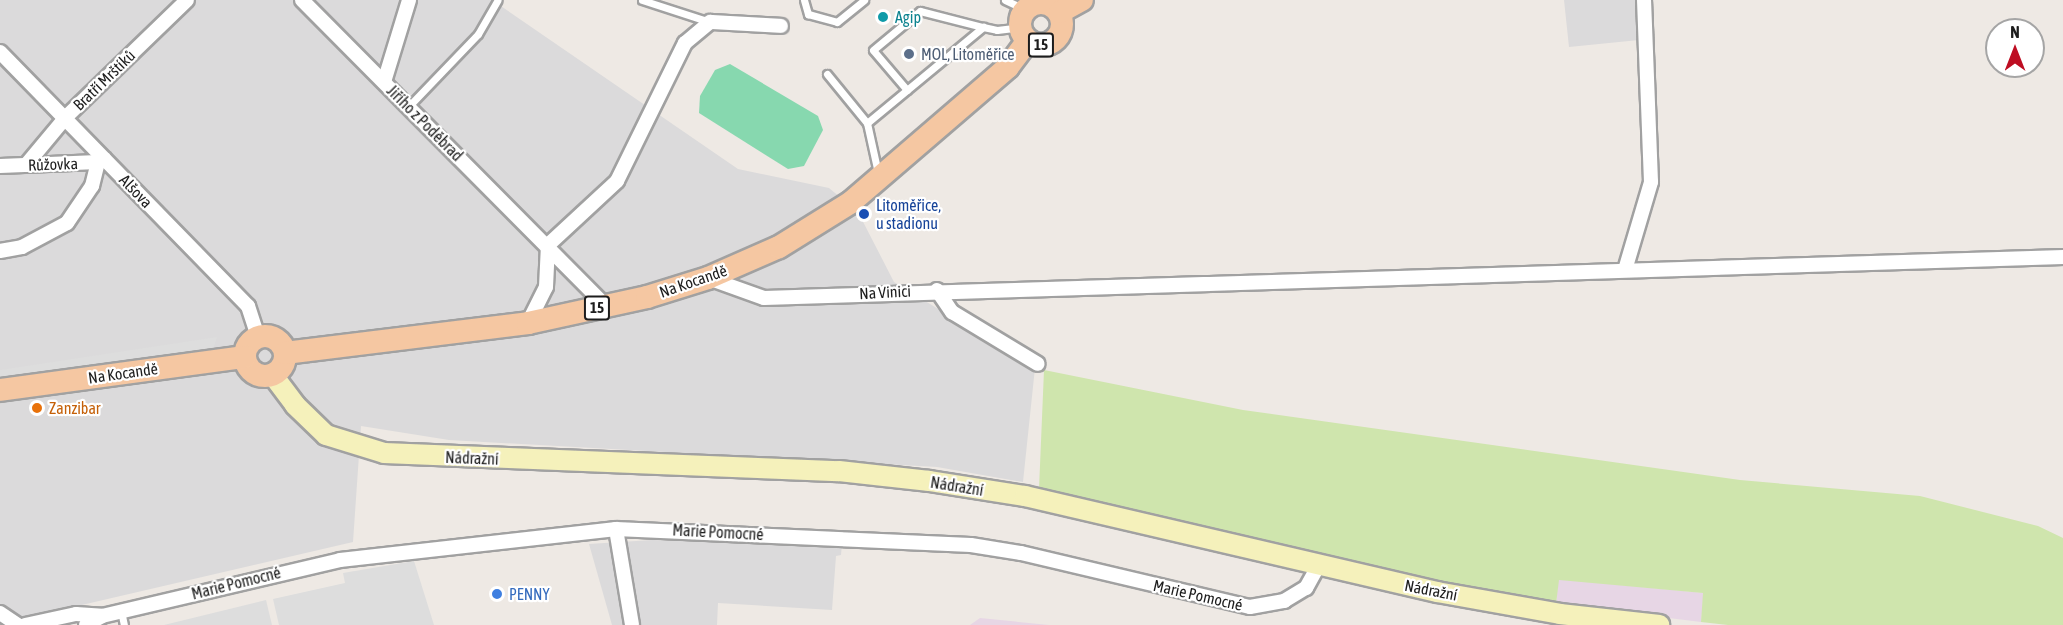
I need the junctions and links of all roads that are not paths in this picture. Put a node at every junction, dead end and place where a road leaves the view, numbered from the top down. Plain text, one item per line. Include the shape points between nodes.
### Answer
1 (187, 0) edge
2 (302, 0) edge
3 (409, 0) edge
4 (498, 0) edge
5 (642, 0) edge
6 (804, 0) edge
7 (864, 0) edge
8 (1005, 0) edge
9 (1082, 0) edge
10 (1644, 0) edge
11 (1060, 12) junction
12 (710, 22) junction
13 (781, 26) dead end
14 (1024, 26) junction
15 (983, 27) junction
16 (0, 52) edge
17 (827, 74) dead end
18 (384, 82) junction
19 (907, 90) junction
20 (408, 107) junction
21 (66, 117) junction
22 (867, 123) junction
23 (101, 161) junction
24 (26, 165) junction
25 (0, 166) edge
26 (880, 179) junction
27 (548, 245) junction
28 (0, 251) edge
29 (2063, 257) edge
30 (1625, 270) junction
31 (708, 278) junction
32 (937, 290) junction
33 (606, 306) junction
34 (528, 322) junction
35 (258, 337) junction
36 (285, 353) junction
37 (245, 357) junction
38 (1038, 364) dead end
39 (272, 374) junction
40 (0, 390) edge
41 (616, 529) junction
42 (1318, 566) junction
43 (0, 613) edge
44 (123, 618) edge
45 (103, 620) edge
46 (18, 625) edge
47 (25, 625) edge
48 (86, 625) edge
49 (632, 625) edge
50 (1659, 625) edge

1 - 21 street, Bratří Mrštíků
2 - 18 street, Jiřího z Poděbrad
3 - 18 street
4 - 20 lane via 478,34
5 - 12 lane
6 - 7 lane via 808,14 837,22
8 - 14 lane
9 - 11 main road, 15
10 - 30 street via 1651,182
11 - 14 main road, 15 via 1046,3
11 - 14 main road, 15 via 1063,24 1054,40 1038,46
12 - 13 street
12 - 27 street via 685,44 618,181
14 - 15 lane via 997,30
14 - 26 main road, Na Kocandě / 15 via 1008,67
15 - 19 lane
15 - 19 lane via 920,11 873,50
16 - 21 street, Alšova
17 - 22 lane
18 - 20 street, Jiřího z Poděbrad
19 - 22 lane
20 - 27 street, Jiřího z Poděbrad
21 - 23 street, Alšova
21 - 24 street, Bratří Mrštíků
22 - 26 lane
23 - 24 street, Růžovka
23 - 28 street via 92,186 67,223 22,248
23 - 35 street, Alšova via 248,306
24 - 25 street, Růžovka
26 - 31 main road, Na Kocandě / 15 via 815,227
27 - 33 street, Jiřího z Poděbrad
27 - 34 street via 546,287
29 - 30 street, Na Vinici
30 - 32 street, Na Vinici
31 - 32 street, Na Vinici via 764,298
31 - 33 main road, Na Kocandě / 15
32 - 38 street via 952,312
33 - 34 main road, Na Kocandě / 15
34 - 36 main road, Na Kocandě / 15
35 - 36 main road via 275,338
35 - 37 main road via 248,345
36 - 39 main road via 283,366
37 - 39 main road via 254,372
37 - 40 main road, Na Kocandě
39 - 42 main road, Nádražní via 302,413 326,435 384,453 827,471 929,481 1025,496
41 - 42 street, Marie Pomocné via 971,545 1021,553 1250,607 1284,602 1306,588
41 - 44 street, Marie Pomocné via 340,560
41 - 49 street
42 - 50 main road, Nádražní via 1526,608
43 - 46 street
44 - 45 street, Marie Pomocné
45 - 47 street, Marie Pomocné via 76,614
45 - 48 street, Marie Pomocné

